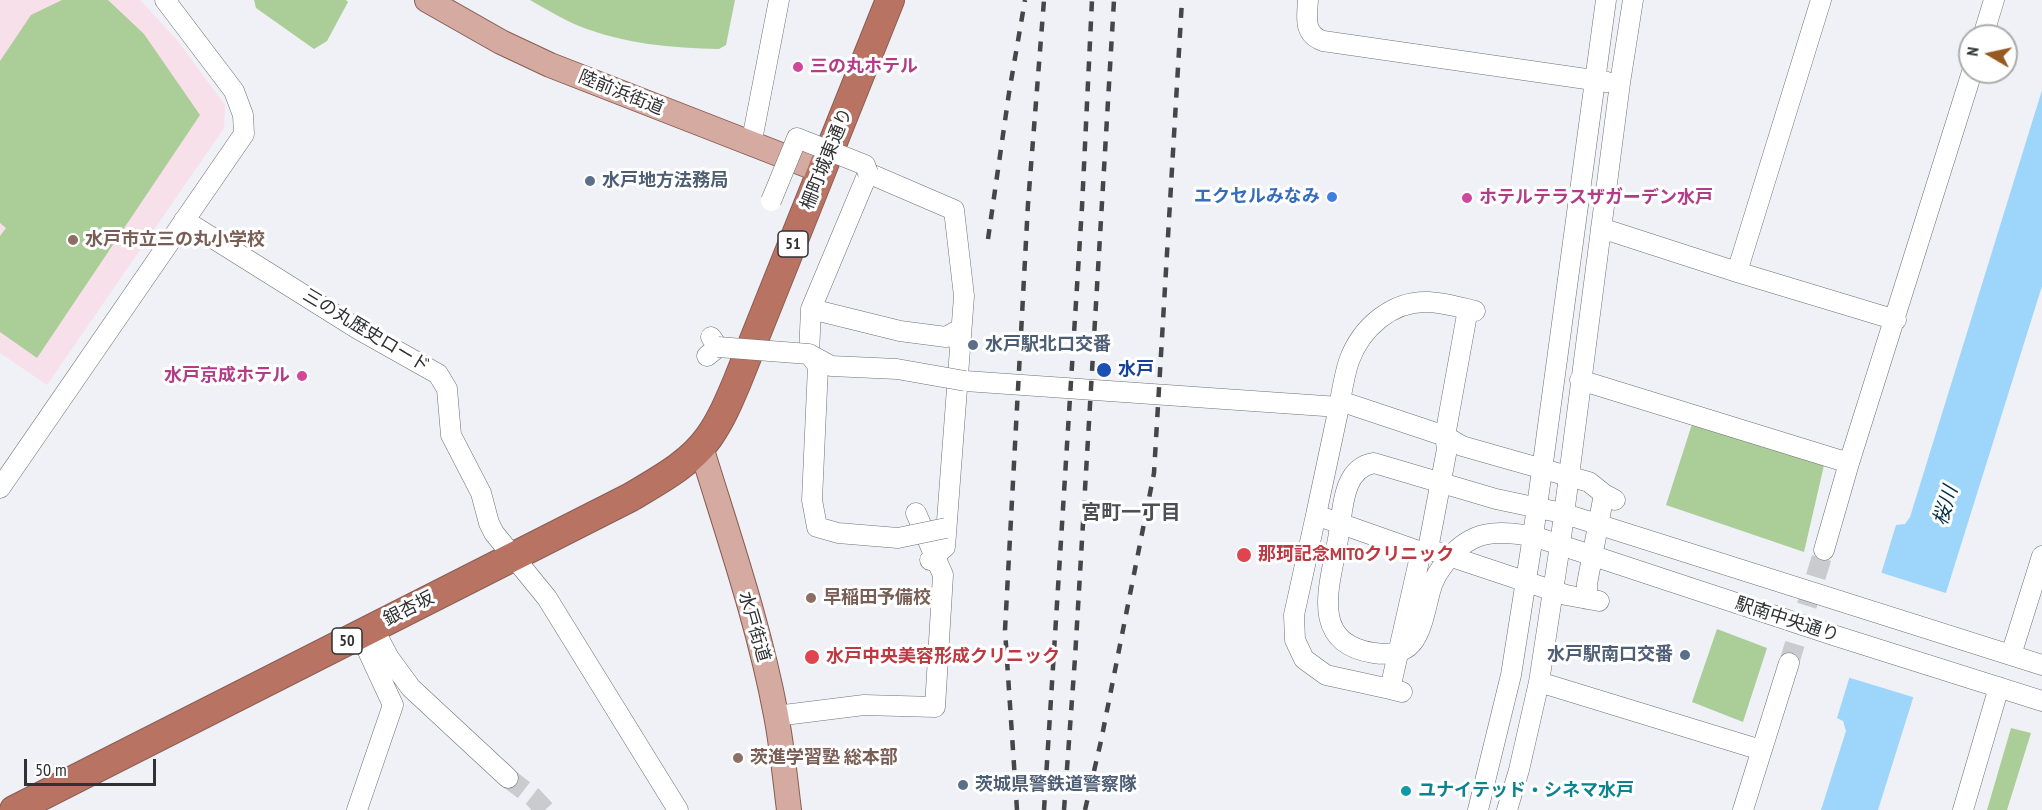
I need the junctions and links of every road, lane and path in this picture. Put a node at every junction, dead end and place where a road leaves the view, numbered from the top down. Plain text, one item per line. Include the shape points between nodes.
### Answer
1 (165, 0) edge
2 (427, 0) edge
3 (778, 0) edge
4 (890, 0) edge
5 (1308, 0) edge
6 (1606, 0) edge
7 (1633, 0) edge
8 (1821, 0) edge
9 (1994, 0) edge
10 (1987, 24) edge
11 (1594, 80) junction
12 (1620, 83) junction
13 (1968, 84) edge
14 (752, 145) junction
15 (822, 171) junction
16 (868, 173) junction
17 (771, 201) dead end
18 (184, 220) junction
19 (1601, 228) junction
20 (1737, 272) junction
21 (811, 309) junction
22 (1896, 320) junction
23 (712, 347) dead end
24 (960, 347) junction
25 (809, 354) junction
26 (961, 380) junction
27 (1580, 380) junction
28 (1340, 404) junction
29 (1445, 436) junction
30 (701, 447) junction
31 (1849, 463) junction
32 (0, 488) edge
33 (1536, 508) junction
34 (916, 513) dead end
35 (1562, 513) junction
36 (1316, 515) junction
37 (946, 528) junction
38 (1533, 536) junction
39 (1560, 544) junction
40 (1425, 550) junction
41 (1824, 550) tunnel mouth
42 (2042, 556) edge
43 (512, 557) junction
44 (930, 560) dead end
45 (366, 631) junction
46 (2011, 656) junction
47 (1789, 663) tunnel mouth
48 (2042, 665) edge
49 (1539, 682) junction
50 (1999, 687) junction
51 (2042, 701) edge
52 (776, 716) junction
53 (1761, 750) junction
54 (508, 778) tunnel mouth
55 (14, 810) edge
56 (357, 810) edge
57 (678, 810) edge
58 (789, 810) edge
59 (1478, 810) edge
60 (1507, 810) edge
61 (1743, 810) edge
62 (1963, 810) edge

1 - 18 street via 234,91 243,115 244,134
2 - 14 main road, 陸前浜街道 via 501,42 550,64
3 - 14 street
4 - 15 highway, 柵町城東通り / 51
5 - 11 street via 1308,27 1315,38 1323,41
6 - 11 street
7 - 12 street
8 - 20 street
9 - 10 street
11 - 12 street
11 - 33 street
12 - 19 street
13 - 22 street
14 - 15 main road, 陸前浜街道
15 - 30 highway, 柵町城東通り / 51 via 730,399
16 - 17 street, bridge via 854,156 797,138
16 - 21 street
16 - 24 street via 954,210 964,296
18 - 32 street
18 - 43 street, 三の丸歴史ロード via 438,374 447,389 451,435 481,493 494,533
19 - 20 street
19 - 27 street
20 - 22 street
21 - 24 street via 900,331 946,337 955,332
21 - 25 street
22 - 31 street
23 - 25 street, bridge
24 - 26 street
25 - 26 street, bridge via 831,366 897,369
25 - 37 street, bridge via 818,366 813,500 817,527 858,540 898,538
26 - 28 street
26 - 37 street
27 - 31 street
27 - 35 street
28 - 29 street
28 - 29 street via 1350,359 1363,333 1377,320 1395,309 1428,302 1471,310
28 - 36 street
29 - 40 street via 1447,449
29 - 40 street via 1462,446 1589,482 1609,497 1587,584 1593,600
30 - 43 highway, 銀杏坂 / 50 via 653,484
30 - 52 main road, 水戸街道
31 - 41 street
33 - 35 street, 駅南中央通り
33 - 38 street
33 - 38 street, 駅南中央通り via 1374,463 1365,464 1356,470 1347,488 1329,590 1330,626 1344,644 1357,650 1384,655 1403,650 1412,644 1422,621 1436,574 1463,543 1489,533
34 - 52 street via 943,575 936,708 864,705
35 - 39 street
35 - 46 street, 駅南中央通り
36 - 40 street
36 - 40 street via 1294,615 1295,640 1304,659 1326,675 1396,691
37 - 44 street via 945,548
38 - 39 street, 駅南中央通り
38 - 59 street via 1511,675
39 - 49 street
39 - 50 street, 駅南中央通り
42 - 46 street
43 - 45 highway, 銀杏坂 / 50
43 - 57 street, 三の丸歴史ロード via 547,598
45 - 54 street via 411,688
45 - 55 highway, 銀杏坂 / 50
45 - 56 street via 393,705
46 - 48 street, 駅南中央通り
47 - 53 street
49 - 53 street
49 - 60 street
50 - 51 street, 駅南中央通り
50 - 62 street
52 - 58 main road, 水戸街道
53 - 61 street

